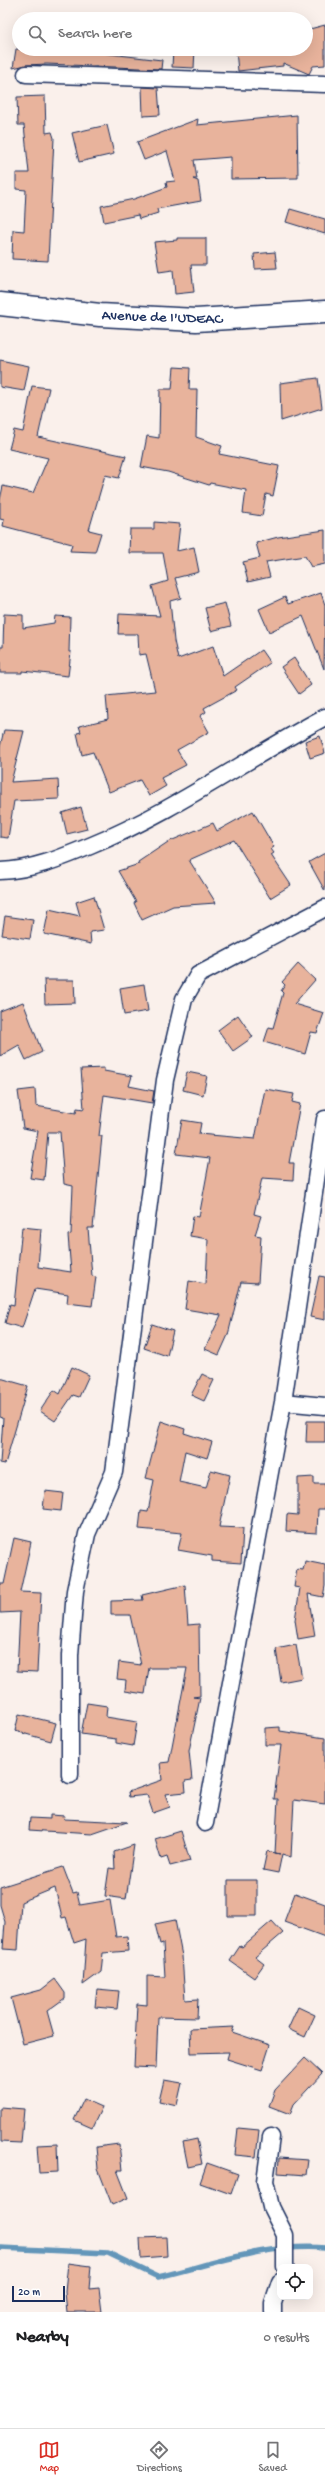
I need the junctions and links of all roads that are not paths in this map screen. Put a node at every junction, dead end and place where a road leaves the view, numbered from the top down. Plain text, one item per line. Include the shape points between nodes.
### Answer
1 (26, 74) dead end
2 (325, 84) edge
3 (0, 304) edge
4 (325, 312) edge
5 (325, 718) edge
6 (0, 871) edge
7 (325, 908) edge
8 (325, 1119) edge
9 (284, 1402) junction
10 (325, 1406) edge
11 (70, 1775) dead end
12 (205, 1823) dead end
13 (271, 2137) dead end
14 (286, 2264) edge
15 (277, 2291) edge
16 (273, 2312) edge

1 - 2 street
3 - 4 main road, Avenue de I'UDEAC via 100,315 196,320
5 - 6 street via 173,806 111,837 42,865
7 - 11 street via 198,975 184,999 165,1080 114,1472 87,1534 75,1591 70,1655
8 - 9 street
9 - 10 street
9 - 12 street
13 - 14 street via 265,2181 271,2207 285,2235
15 - 16 street

